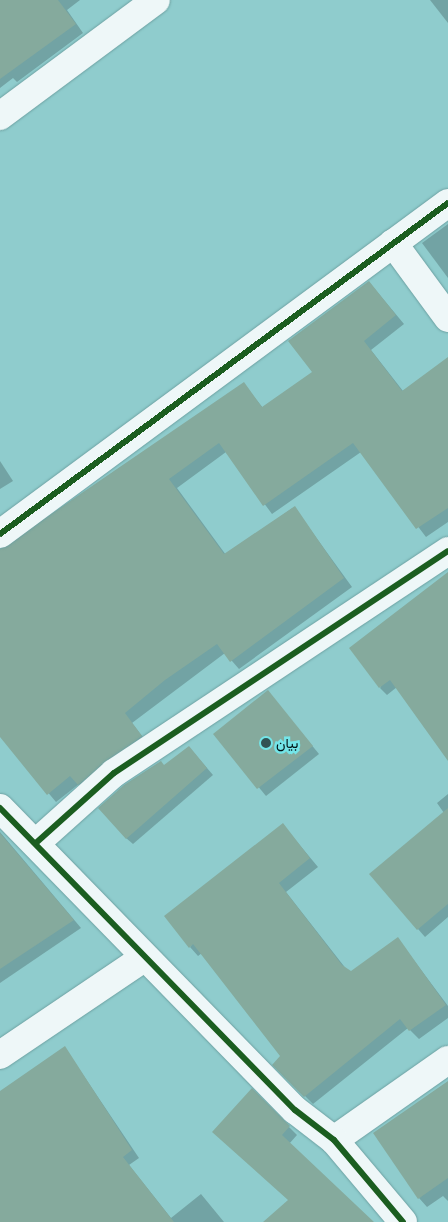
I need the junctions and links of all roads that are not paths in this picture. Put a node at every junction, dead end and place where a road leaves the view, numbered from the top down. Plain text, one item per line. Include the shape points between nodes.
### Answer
1 (156, 0) edge
2 (0, 116) edge
3 (448, 203) edge
4 (393, 243) junction
5 (448, 318) edge
6 (0, 534) edge
7 (448, 552) edge
8 (0, 808) edge
9 (37, 842) junction
10 (144, 958) junction
11 (0, 1055) edge
12 (448, 1060) edge
13 (334, 1140) junction
14 (403, 1222) edge

1 - 2 street
3 - 4 street
4 - 5 street
4 - 6 street
7 - 9 street via 114,773
8 - 9 street
9 - 10 street
10 - 11 street
10 - 13 street via 295,1110
12 - 13 street
13 - 14 street

